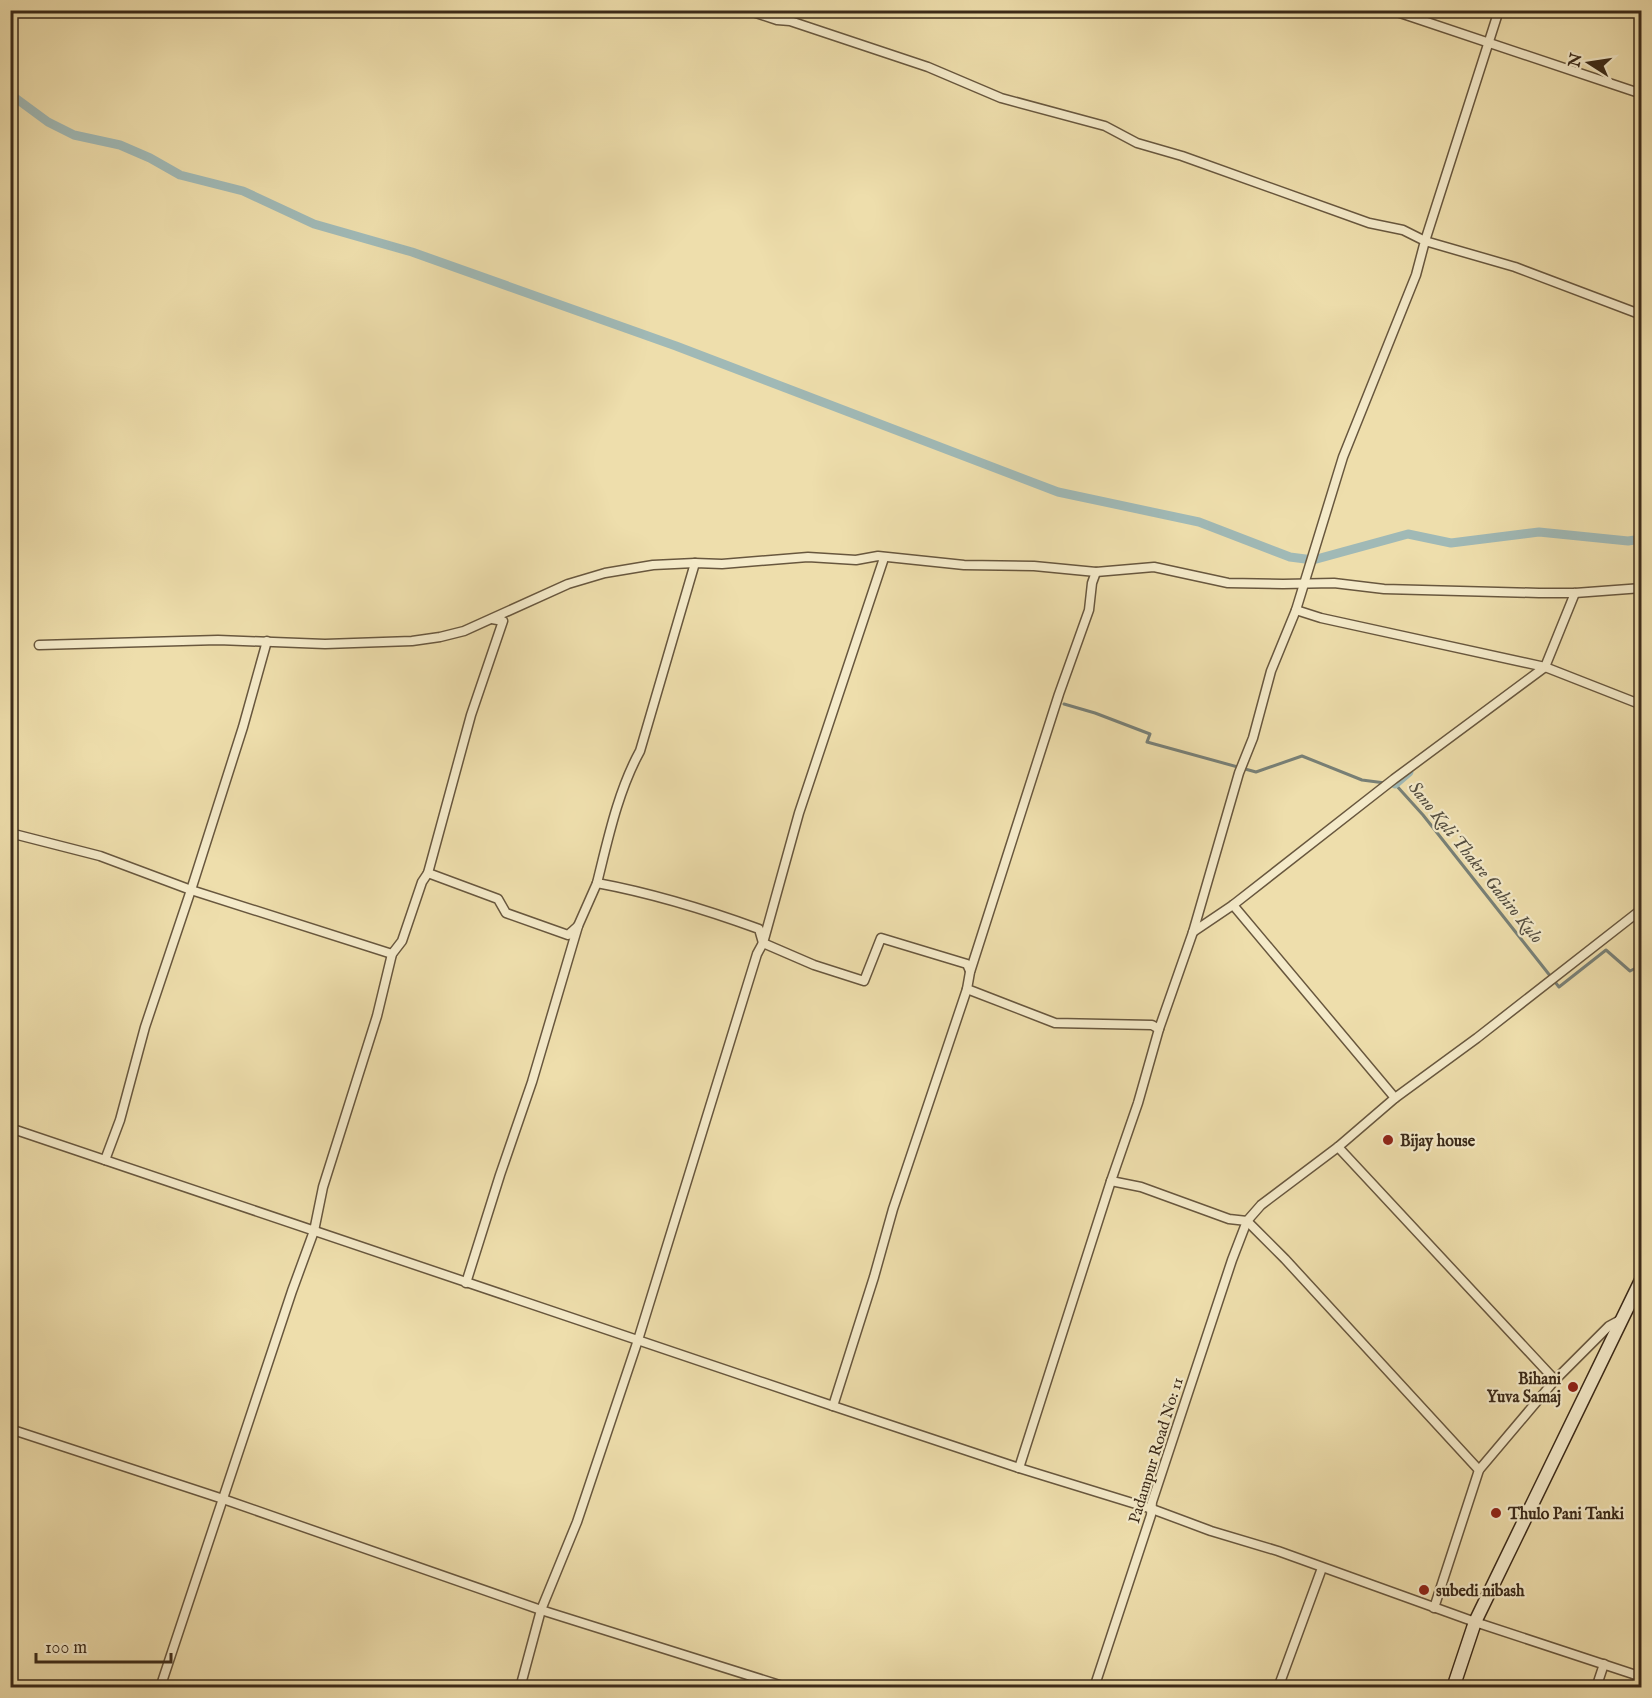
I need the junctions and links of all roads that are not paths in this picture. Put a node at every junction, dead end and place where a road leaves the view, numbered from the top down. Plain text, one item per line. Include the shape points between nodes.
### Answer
1 (747, 10) edge
2 (1391, 10) edge
3 (1499, 10) edge
4 (1488, 44) junction
5 (1641, 94) edge
6 (1425, 241) junction
7 (1641, 315) edge
8 (884, 558) junction
9 (695, 563) junction
10 (1096, 572) junction
11 (1303, 586) junction
12 (1641, 588) edge
13 (1575, 593) junction
14 (1295, 611) junction
15 (492, 619) junction
16 (267, 641) junction
17 (39, 645) dead end
18 (1545, 667) junction
19 (1641, 705) edge
20 (10, 833) edge
21 (428, 873) junction
22 (597, 883) junction
23 (191, 890) junction
24 (1233, 905) junction
25 (1641, 909) edge
26 (578, 926) junction
27 (1193, 932) junction
28 (763, 943) junction
29 (392, 954) junction
30 (970, 972) junction
31 (967, 989) junction
32 (1159, 1029) junction
33 (1395, 1098) junction
34 (10, 1128) edge
35 (1338, 1147) junction
36 (105, 1160) junction
37 (1111, 1181) junction
38 (1246, 1221) junction
39 (314, 1231) junction
40 (1641, 1278) edge
41 (466, 1282) junction
42 (1620, 1320) junction
43 (638, 1340) junction
44 (1555, 1380) junction
45 (833, 1406) junction
46 (10, 1429) edge
47 (1019, 1468) junction
48 (1479, 1470) junction
49 (223, 1499) junction
50 (1152, 1509) junction
51 (1322, 1568) junction
52 (1434, 1608) junction
53 (541, 1610) junction
54 (1475, 1622) junction
55 (1604, 1664) junction
56 (1641, 1677) edge
57 (159, 1688) edge
58 (520, 1688) edge
59 (789, 1688) edge
60 (1094, 1688) edge
61 (1278, 1688) edge
62 (1453, 1688) edge
63 (1596, 1688) edge

1 - 6 street via 928,67 1001,98 1106,126 1137,142 1369,223 1403,230
2 - 4 street
3 - 4 street
4 - 5 street
4 - 6 street
6 - 7 street via 1515,267
6 - 11 street via 1416,274 1343,457
8 - 9 street via 808,557
8 - 10 street
8 - 28 street via 799,813
9 - 15 street via 605,573 568,584
9 - 22 street via 640,751 609,833
10 - 11 street via 1154,567 1228,583
10 - 30 street via 1089,610
11 - 13 street via 1334,583 1383,589
11 - 14 street
12 - 13 street
13 - 18 street
14 - 18 street
14 - 27 street via 1271,671
15 - 16 street via 464,631 412,641
15 - 21 street via 503,621 471,715
16 - 17 street
16 - 23 street
18 - 19 street
18 - 24 street
20 - 23 street via 100,856
21 - 26 street via 498,899 506,913 568,935
21 - 29 street via 402,940
22 - 26 street
22 - 28 street via 729,918 759,929
23 - 29 street
23 - 36 street
24 - 27 street
24 - 33 street
25 - 33 street
26 - 41 street
27 - 32 street
28 - 30 street via 864,981 881,938 968,964
28 - 43 street
29 - 39 street via 322,1187
30 - 31 street
31 - 32 street via 1055,1023 1152,1025
31 - 45 street via 893,1209
32 - 37 street
33 - 35 street
34 - 36 street
35 - 38 street via 1261,1205
35 - 44 street
36 - 39 street
37 - 38 street
37 - 47 street
38 - 48 street
38 - 50 street, Padampur Road No: 11
39 - 41 street
39 - 49 street
40 - 42 street
41 - 43 street
42 - 44 street via 1609,1326
42 - 54 street
43 - 45 street
43 - 53 street via 577,1522
44 - 48 street
45 - 47 street
46 - 49 street
47 - 50 street
48 - 52 street
49 - 53 street
49 - 57 street
50 - 51 street
50 - 60 street, Padampur Road No: 11
51 - 52 street
51 - 61 street
52 - 54 street
53 - 58 street
53 - 59 street
54 - 55 street
54 - 62 street
55 - 56 street
55 - 63 street

